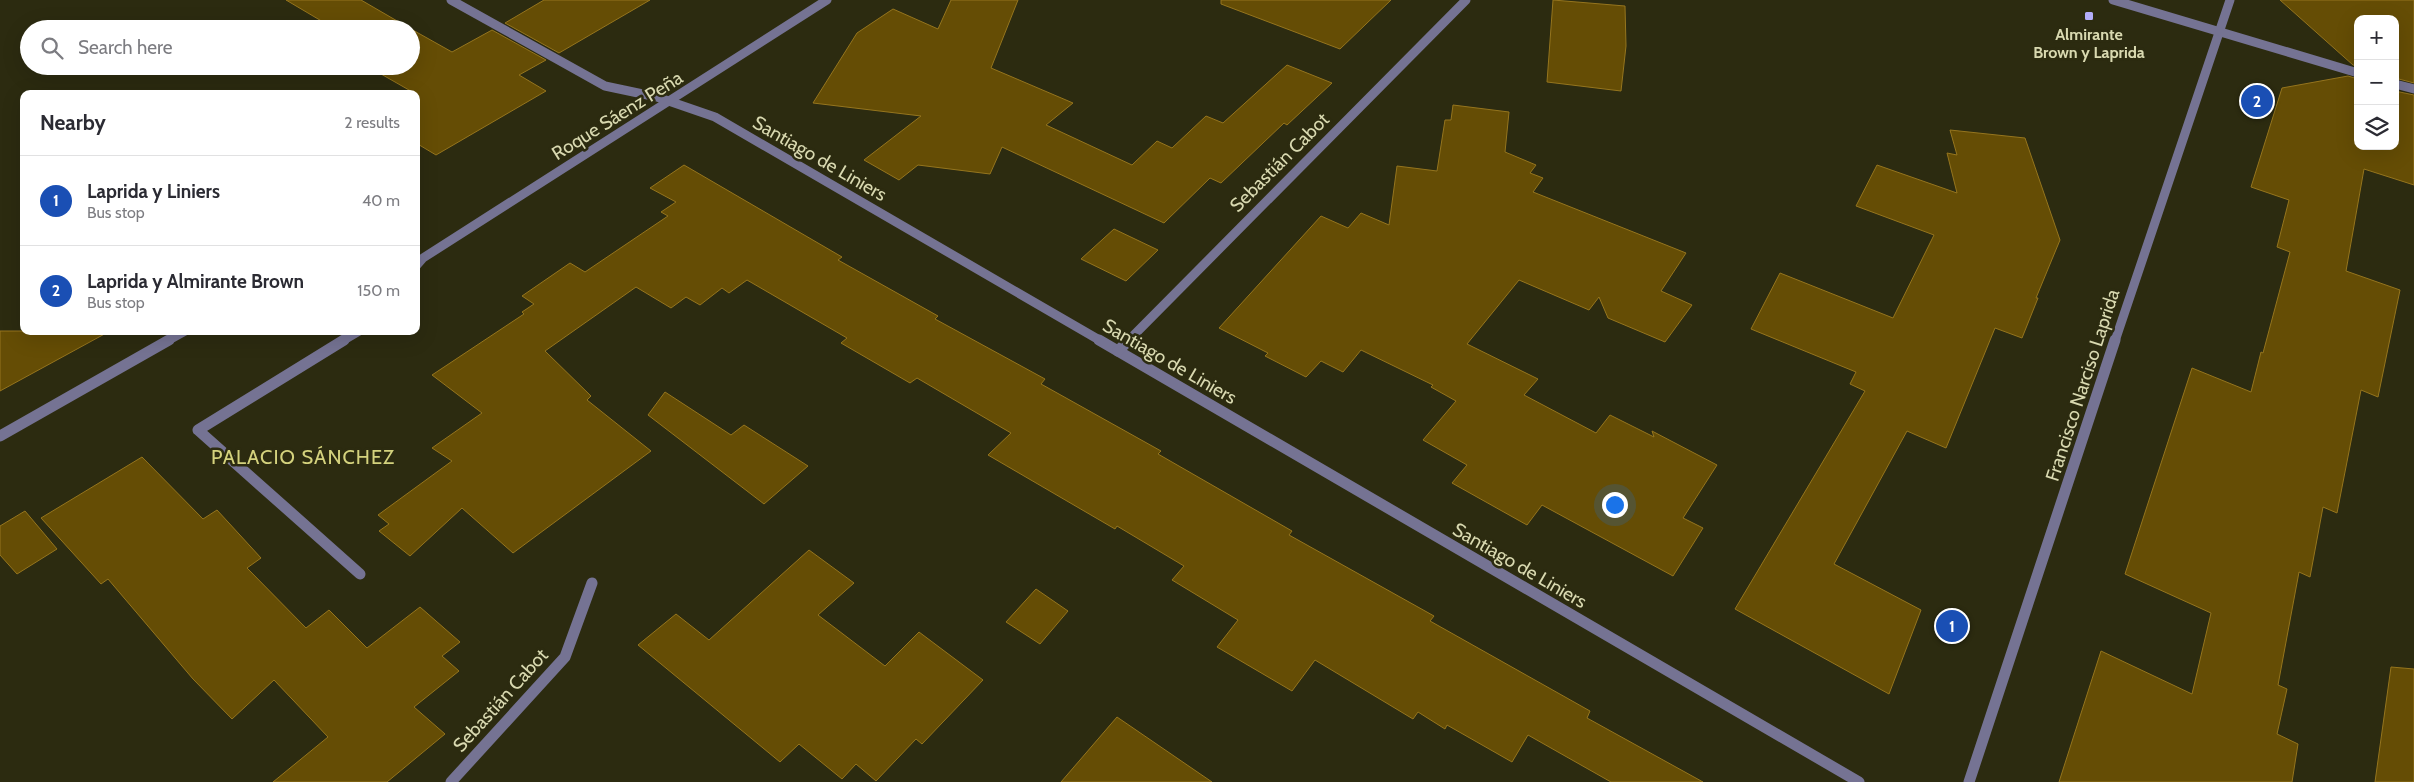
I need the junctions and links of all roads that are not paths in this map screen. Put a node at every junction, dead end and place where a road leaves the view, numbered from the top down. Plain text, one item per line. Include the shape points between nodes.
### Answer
1 (451, 0) edge
2 (827, 0) edge
3 (1466, 0) edge
4 (2113, 0) edge
5 (2230, 0) edge
6 (2218, 31) junction
7 (2354, 71) edge
8 (2399, 85) edge
9 (2414, 89) edge
10 (672, 101) junction
11 (420, 261) edge
12 (177, 335) edge
13 (352, 335) edge
14 (1118, 351) junction
15 (0, 436) edge
16 (360, 574) dead end
17 (592, 583) dead end
18 (451, 782) edge
19 (1859, 782) edge
20 (1969, 782) edge

1 - 10 street, Santiago de Liniers via 606,86
2 - 10 street, Roque Sáenz Peña
3 - 14 street, Sebastián Cabot
4 - 6 street
5 - 6 street, Francisco Narciso Laprida
6 - 7 street
6 - 20 street, Francisco Narciso Laprida
8 - 9 street
10 - 11 street, Roque Sáenz Peña
10 - 14 street, Santiago de Liniers via 715,117
12 - 15 street
13 - 16 street via 198,430
14 - 19 street, Santiago de Liniers
17 - 18 street, Sebastián Cabot via 565,657

